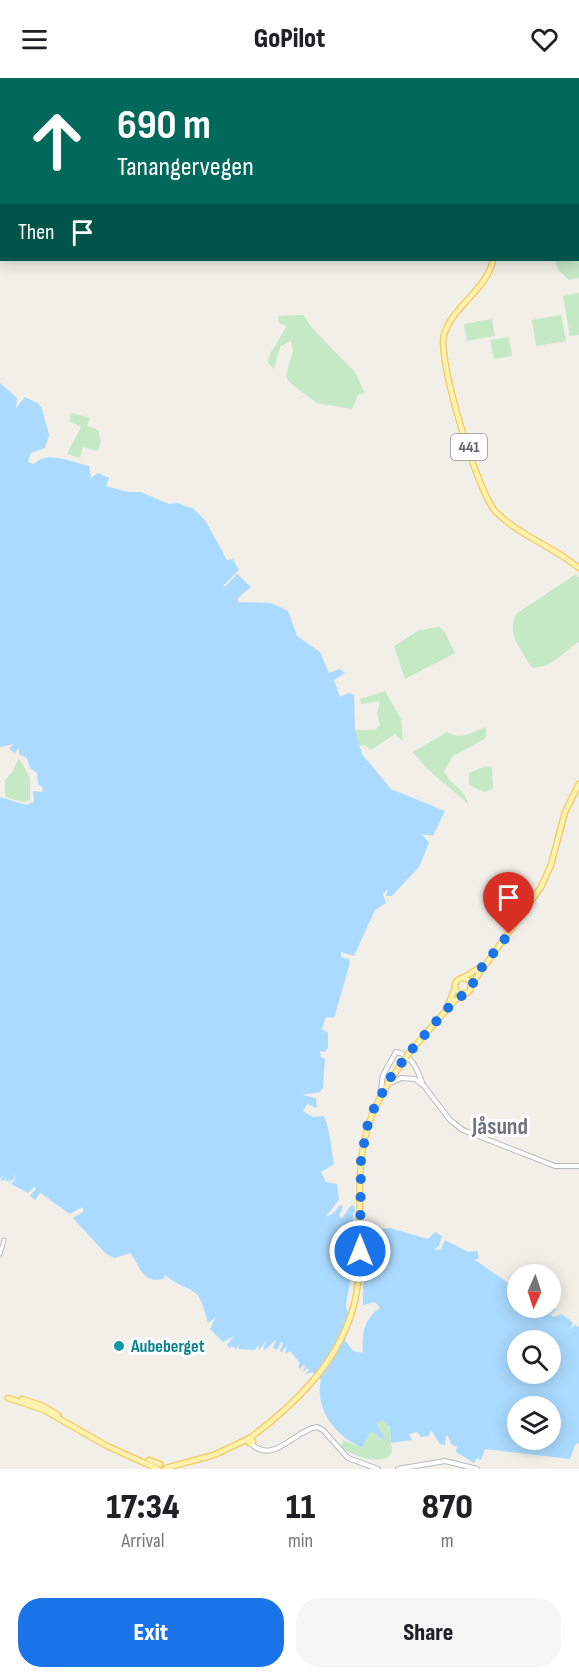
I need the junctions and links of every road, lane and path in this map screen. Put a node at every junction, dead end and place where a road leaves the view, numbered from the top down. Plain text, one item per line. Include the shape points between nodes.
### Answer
1 (491, 261) edge
2 (579, 568) edge
3 (579, 784) edge
4 (482, 967) junction
5 (462, 978) junction
6 (471, 985) junction
7 (455, 987) junction
8 (464, 994) junction
9 (444, 1013) junction
10 (419, 1071) junction
11 (413, 1079) junction
12 (424, 1086) junction
13 (385, 1087) junction
14 (380, 1097) junction
15 (579, 1166) edge
16 (4, 1240) dead end
17 (0, 1254) edge
18 (0, 1397) edge
19 (250, 1441) junction
20 (162, 1467) edge
21 (378, 1469) edge
22 (398, 1469) edge
23 (477, 1469) edge

1 - 2 main road, 441 via 450,320 442,352 480,486 490,505 506,521
3 - 4 main road via 565,812 541,887
4 - 5 main road
4 - 6 main road
5 - 6 main road
5 - 7 main road
6 - 8 main road
7 - 8 main road
7 - 9 main road
8 - 9 main road
9 - 13 main road
10 - 11 main road via 413,1072
10 - 12 main road
10 - 14 main road via 400,1052 394,1053 382,1075
11 - 12 main road
11 - 13 main road via 398,1078
12 - 15 main road via 447,1117 465,1131 555,1166
13 - 14 main road
14 - 19 main road via 367,1127 363,1149 359,1271 353,1306 334,1352 311,1383
16 - 17 street
18 - 20 main road via 43,1406 111,1448
19 - 20 main road via 214,1455
19 - 21 main road via 261,1450 274,1449 317,1427 348,1458
22 - 23 main road via 440,1461

